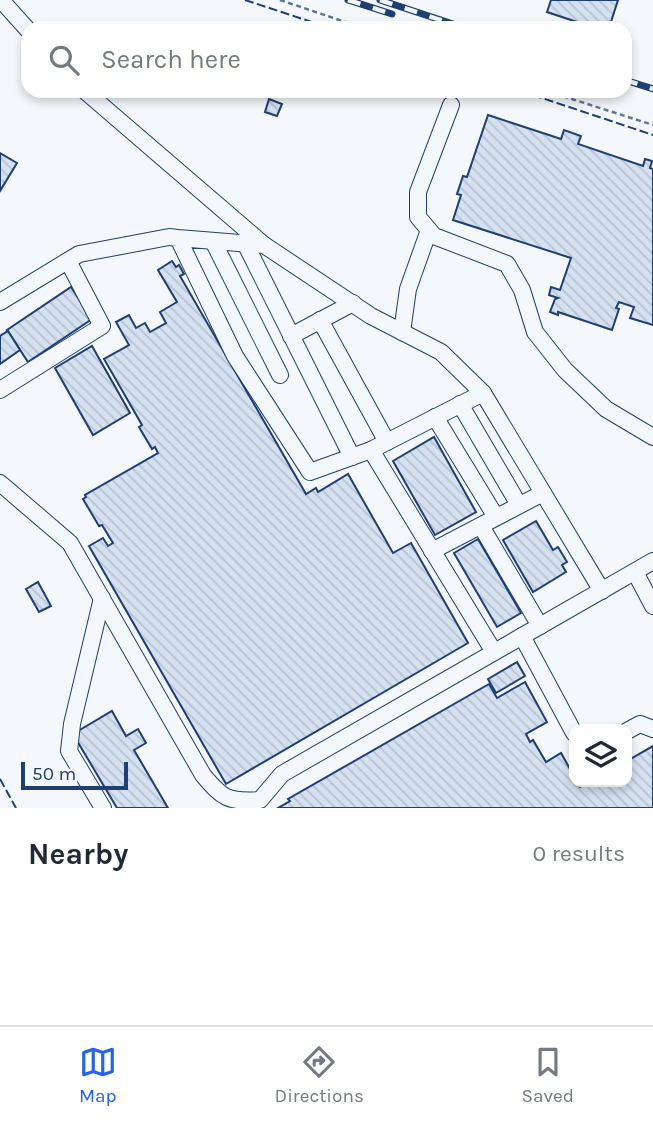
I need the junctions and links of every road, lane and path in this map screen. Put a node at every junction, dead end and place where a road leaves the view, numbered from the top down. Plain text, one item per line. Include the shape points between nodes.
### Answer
1 (1, 0) edge
2 (281, 0) edge
3 (342, 21) edge
4 (21, 22) edge
5 (93, 98) edge
6 (569, 98) edge
7 (451, 105) dead end
8 (653, 125) edge
9 (429, 230) junction
10 (178, 238) junction
11 (213, 241) junction
12 (245, 243) junction
13 (264, 245) junction
14 (68, 261) junction
15 (0, 302) edge
16 (353, 303) junction
17 (320, 320) junction
18 (402, 332) junction
19 (291, 335) junction
20 (280, 375) dead end
21 (0, 390) edge
22 (483, 393) junction
23 (460, 404) junction
24 (435, 417) junction
25 (653, 437) edge
26 (387, 442) junction
27 (371, 450) junction
28 (352, 457) junction
29 (0, 483) edge
30 (543, 492) junction
31 (519, 505) junction
32 (496, 517) junction
33 (481, 526) junction
34 (432, 551) junction
35 (653, 561) edge
36 (635, 572) junction
37 (602, 591) junction
38 (102, 598) junction
39 (653, 606) edge
40 (540, 626) junction
41 (522, 636) junction
42 (494, 652) junction
43 (569, 724) edge
44 (632, 728) edge
45 (653, 729) edge
46 (262, 804) edge
47 (103, 808) edge

1 - 4 lane
2 - 3 path
5 - 13 lane
6 - 8 path
7 - 9 lane via 418,192 418,217
9 - 18 lane via 408,289
9 - 25 lane via 434,236 507,264 522,290 535,332 565,370 606,409
10 - 11 lane
10 - 14 lane via 79,254
10 - 28 lane via 235,356 310,472
11 - 12 lane
11 - 20 lane
12 - 13 lane
12 - 19 lane
13 - 16 lane
14 - 15 lane
14 - 21 lane via 102,326
16 - 17 lane
16 - 18 lane
17 - 19 lane
17 - 26 lane
18 - 22 lane via 441,352
19 - 28 lane
22 - 23 lane
22 - 30 lane
23 - 24 lane
23 - 31 lane
24 - 26 lane
24 - 32 lane
26 - 27 lane
27 - 28 lane
27 - 34 lane
29 - 38 lane via 70,543
30 - 31 lane
30 - 37 lane
31 - 32 lane
32 - 33 lane
33 - 34 lane
33 - 40 lane
34 - 42 lane
35 - 36 lane
36 - 37 lane
36 - 39 lane
37 - 40 lane
38 - 46 lane via 203,775 219,795
38 - 47 lane via 69,751
40 - 41 lane
41 - 42 lane
41 - 43 lane
42 - 46 lane via 282,774
44 - 45 lane via 640,724

